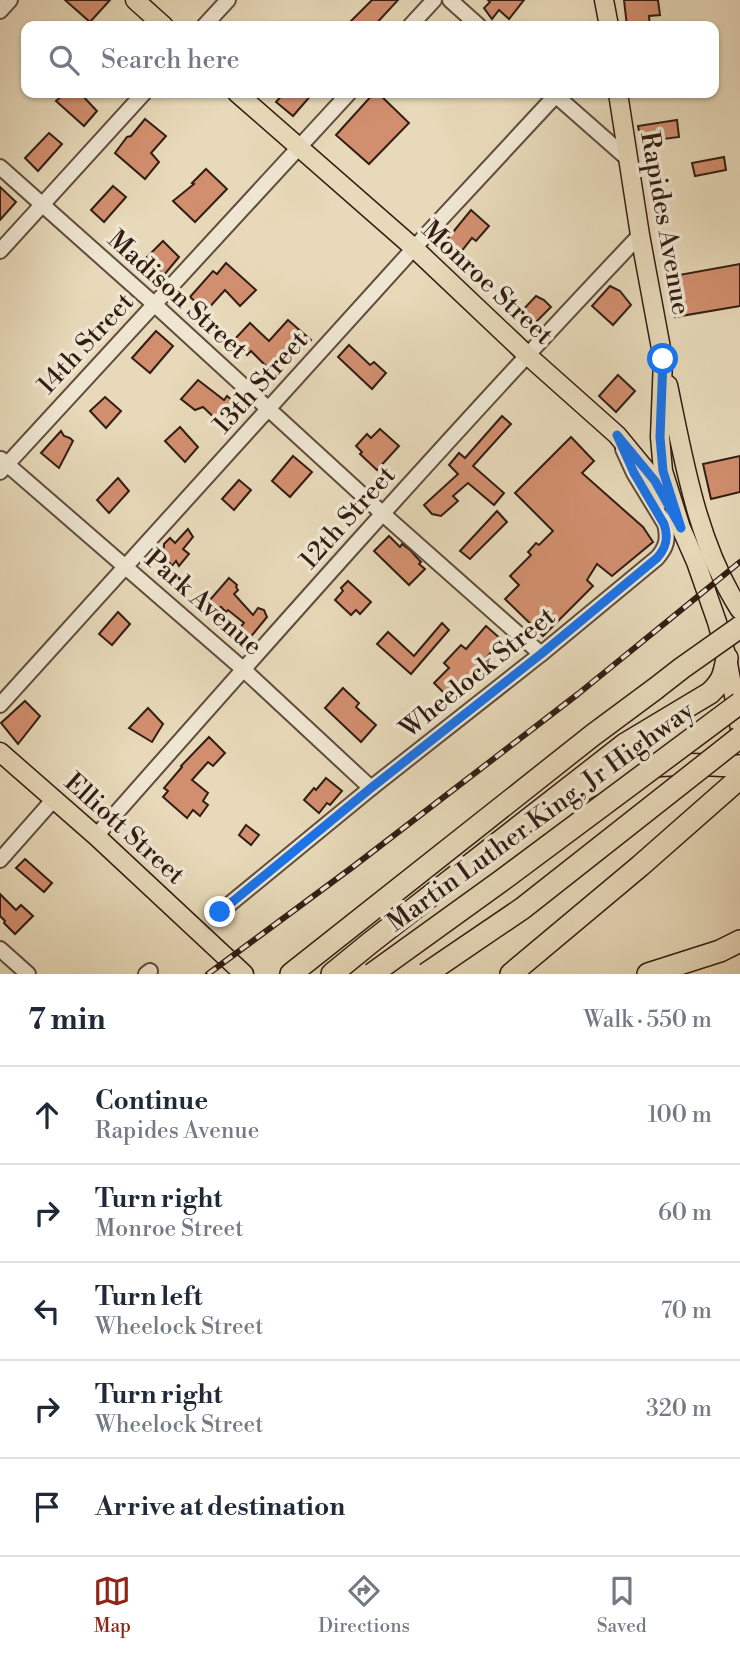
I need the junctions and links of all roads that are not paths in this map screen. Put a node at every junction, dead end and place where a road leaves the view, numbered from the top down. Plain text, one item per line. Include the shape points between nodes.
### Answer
1 (10, 0) edge
2 (135, 0) edge
3 (228, 0) edge
4 (434, 0) edge
5 (450, 0) edge
6 (604, 0) edge
7 (0, 11) edge
8 (158, 21) edge
9 (209, 21) edge
10 (415, 21) edge
11 (473, 21) edge
12 (607, 21) edge
13 (139, 98) edge
14 (243, 98) edge
15 (344, 98) edge
16 (552, 98) edge
17 (560, 98) edge
18 (619, 98) edge
19 (298, 148) junction
20 (628, 159) junction
21 (0, 167) edge
22 (43, 204) junction
23 (640, 235) junction
24 (414, 248) junction
25 (0, 251) edge
26 (154, 304) junction
27 (526, 355) junction
28 (663, 359) junction
29 (268, 409) junction
30 (617, 435) junction
31 (2, 465) edge
32 (383, 514) junction
33 (681, 528) junction
34 (125, 566) junction
35 (740, 610) edge
36 (740, 627) edge
37 (541, 654) junction
38 (727, 658) junction
39 (243, 669) junction
40 (740, 703) edge
41 (0, 705) edge
42 (740, 729) edge
43 (740, 737) edge
44 (0, 752) edge
45 (740, 766) edge
46 (740, 778) edge
47 (371, 788) junction
48 (54, 799) junction
49 (538, 812) junction
50 (96, 835) junction
51 (0, 860) edge
52 (220, 912) dead end
53 (740, 942) edge
54 (0, 949) edge
55 (28, 974) edge
56 (244, 974) edge
57 (291, 974) edge
58 (332, 974) edge
59 (372, 974) edge
60 (426, 974) edge
61 (512, 974) edge
62 (648, 974) edge

1 - 7 street
2 - 8 main road
3 - 9 street
4 - 10 street
5 - 11 street
6 - 12 main road
13 - 22 street
14 - 19 main road, Monroe Street
15 - 19 street, 14th Street
16 - 24 street, 13th Street
17 - 20 street
18 - 20 main road, Rapides Avenue
19 - 24 main road, Monroe Street
19 - 26 street, 14th Street
20 - 23 main road, Rapides Avenue
21 - 22 street, Madison Street
22 - 25 street
22 - 26 street, Madison Street
23 - 27 street, 12th Street
23 - 28 main road, Rapides Avenue
24 - 27 main road, Monroe Street
24 - 29 street, 13th Street
26 - 29 street, Madison Street
26 - 31 street, 14th Street
27 - 30 main road, Monroe Street
27 - 32 street, 12th Street
28 - 33 main road, Rapides Avenue via 663,471
28 - 35 main road via 687,478 722,579
29 - 32 street, Madison Street
29 - 34 street, 13th Street
30 - 33 main road, Monroe Street via 655,481
30 - 37 street, Wheelock Street via 664,524 667,542 657,558
31 - 34 street, Park Avenue
32 - 37 street, Madison Street
32 - 39 street, 12th Street
33 - 38 main road, Rapides Avenue via 709,596
34 - 39 street, Park Avenue
34 - 41 street, 13th Street
36 - 57 highway, bridge via 593,735
37 - 47 street, Wheelock Street
38 - 42 main road, Rapides Avenue
38 - 49 highway via 724,675 710,693 625,744
39 - 47 street, Park Avenue
39 - 50 street, 12th Street
40 - 59 highway, Martin Luther King, Jr Highway, bridge
43 - 60 highway, Martin Luther King, Jr Highway, bridge via 523,908
44 - 48 main road, Elliott Street
45 - 49 highway via 678,765 617,773
46 - 61 highway
47 - 52 street, Wheelock Street
48 - 50 main road, Elliott Street
48 - 51 street
49 - 58 highway
50 - 56 main road, Elliott Street
53 - 62 highway
54 - 55 street

